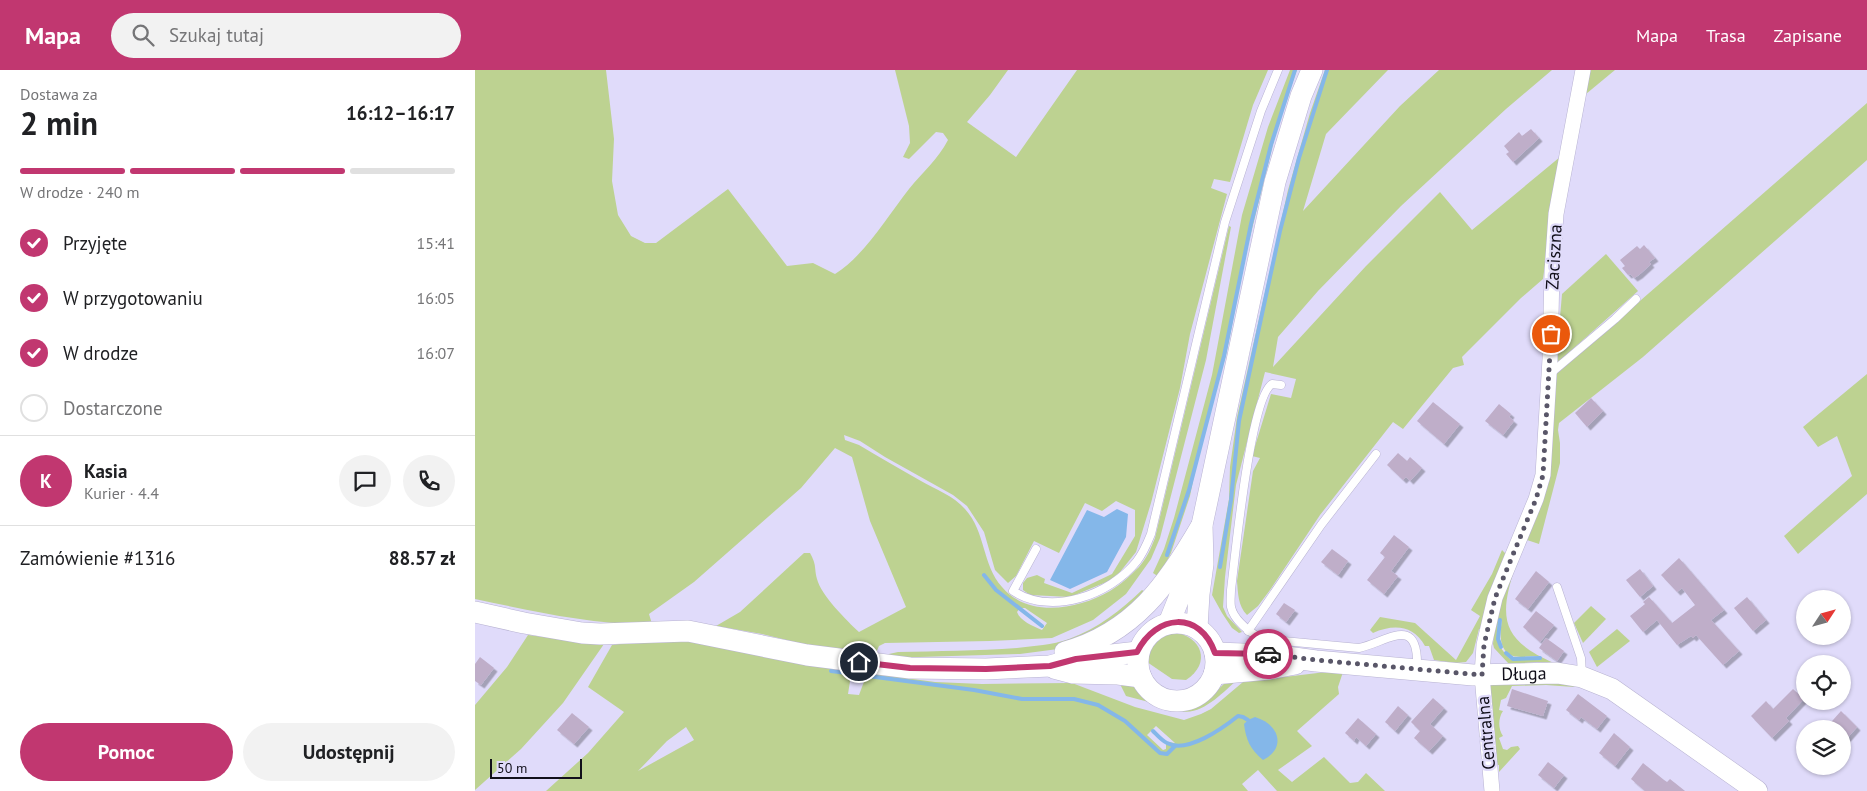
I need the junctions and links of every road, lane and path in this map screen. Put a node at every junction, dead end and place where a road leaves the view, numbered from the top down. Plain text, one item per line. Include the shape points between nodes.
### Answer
1 (1278, 70) edge
2 (1311, 70) edge
3 (1583, 70) edge
4 (1636, 299) dead end
5 (1550, 374) junction
6 (1281, 385) dead end
7 (1376, 454) dead end
8 (1202, 525) junction
9 (1189, 547) junction
10 (1036, 549) dead end
11 (1557, 587) dead end
12 (475, 612) edge
13 (1169, 623) junction
14 (1197, 628) junction
15 (1248, 630) junction
16 (1137, 652) junction
17 (1215, 653) junction
18 (1316, 660) junction
19 (1042, 667) junction
20 (1417, 669) junction
21 (1214, 674) junction
22 (1482, 675) junction
23 (1582, 677) junction
24 (1141, 678) junction
25 (1492, 791) edge
26 (1757, 791) edge

1 - 10 lane via 1261,110 1225,222 1146,548 1137,562 1106,587 1070,601 1055,602 1038,601 1013,591
2 - 8 main road via 1275,182
3 - 5 street, Zaciszna via 1556,214
4 - 5 lane
5 - 22 street, Zaciszna via 1543,475 1495,598 1484,645
6 - 15 lane via 1269,386 1263,399 1244,476 1231,607
7 - 15 lane via 1321,525
8 - 9 main road
8 - 14 main road via 1203,564
9 - 13 main road via 1187,568
9 - 19 main road via 1160,590 1133,617 1094,642 1065,652
11 - 23 lane via 1581,658
12 - 19 main road via 582,633 688,631 807,654 910,668
13 - 14 main road
13 - 16 main road via 1149,634
14 - 17 main road via 1211,643
15 - 20 lane via 1261,639 1359,648 1398,634 1412,641 1418,656
16 - 19 main road via 1076,659
16 - 24 main road
17 - 18 main road, Długa
17 - 21 main road
18 - 20 main road, Długa
18 - 21 main road, Długa via 1269,669
19 - 24 main road via 1073,673
20 - 22 main road, Długa
21 - 24 main road via 1200,694 1177,701 1155,694
22 - 23 main road, Długa via 1549,673
22 - 25 street, Centralna
23 - 26 main road, Długa via 1620,694

